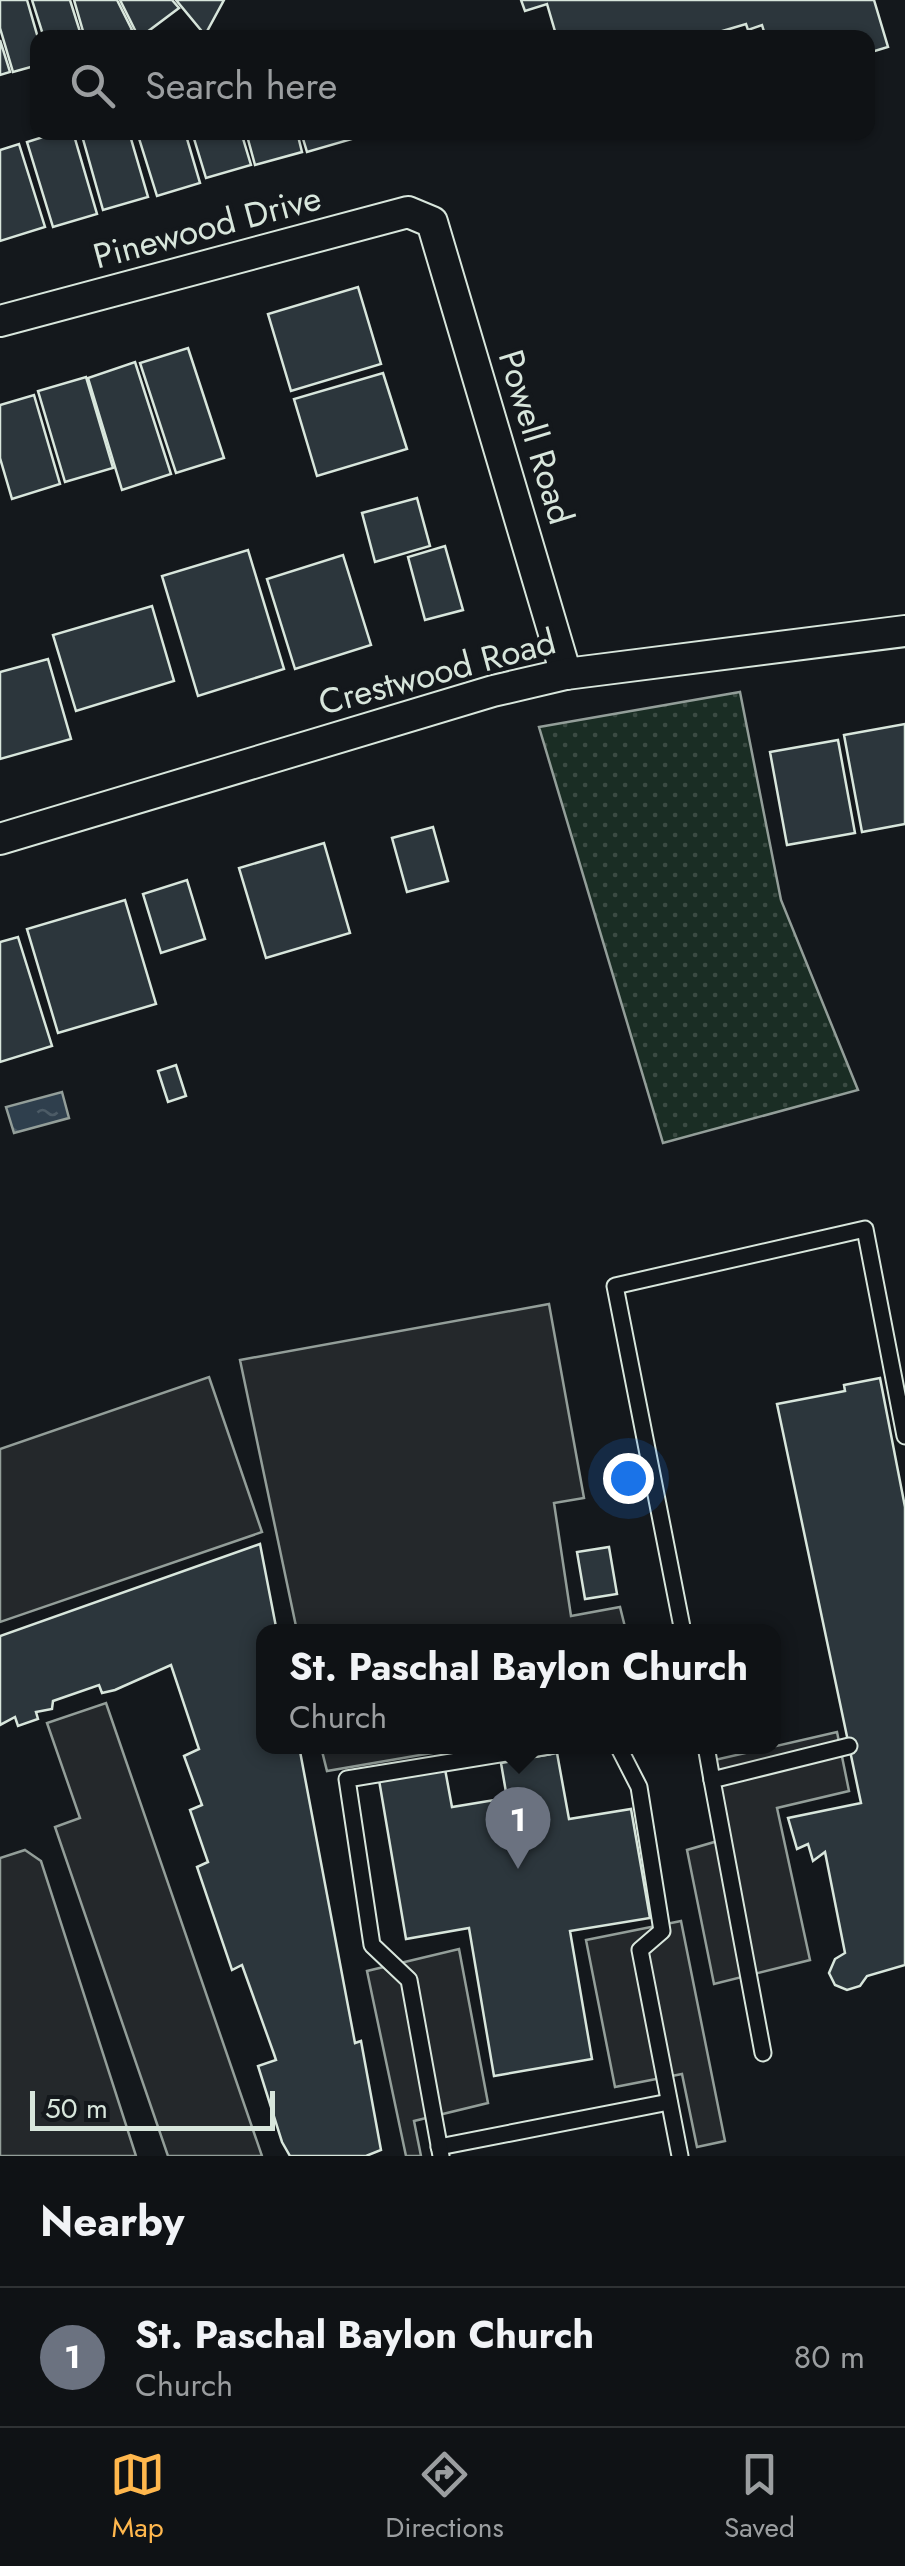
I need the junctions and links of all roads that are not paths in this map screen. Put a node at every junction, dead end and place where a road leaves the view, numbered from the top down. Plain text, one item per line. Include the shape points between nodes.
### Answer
1 (432, 222) joint
2 (0, 321) edge
3 (905, 631) edge
4 (566, 674) junction
5 (0, 839) edge
6 (905, 1436) edge
7 (681, 1624) edge
8 (849, 1746) dead end
9 (500, 1754) edge
10 (622, 1754) edge
11 (707, 1754) edge
12 (712, 1780) junction
13 (763, 2053) dead end
14 (668, 2102) junction
15 (440, 2152) edge
16 (680, 2156) edge

1 - 2 street, Pinewood Drive via 408,212
1 - 4 street, Powell Road
3 - 4 street, Crestwood Road
4 - 5 street, Crestwood Road
6 - 7 lane via 864,1228 615,1286
8 - 12 lane
9 - 15 lane via 347,1779 372,1945 409,1980
10 - 14 lane via 638,1787 662,1931 640,1950
11 - 12 lane
12 - 13 lane
14 - 15 lane
14 - 16 lane

